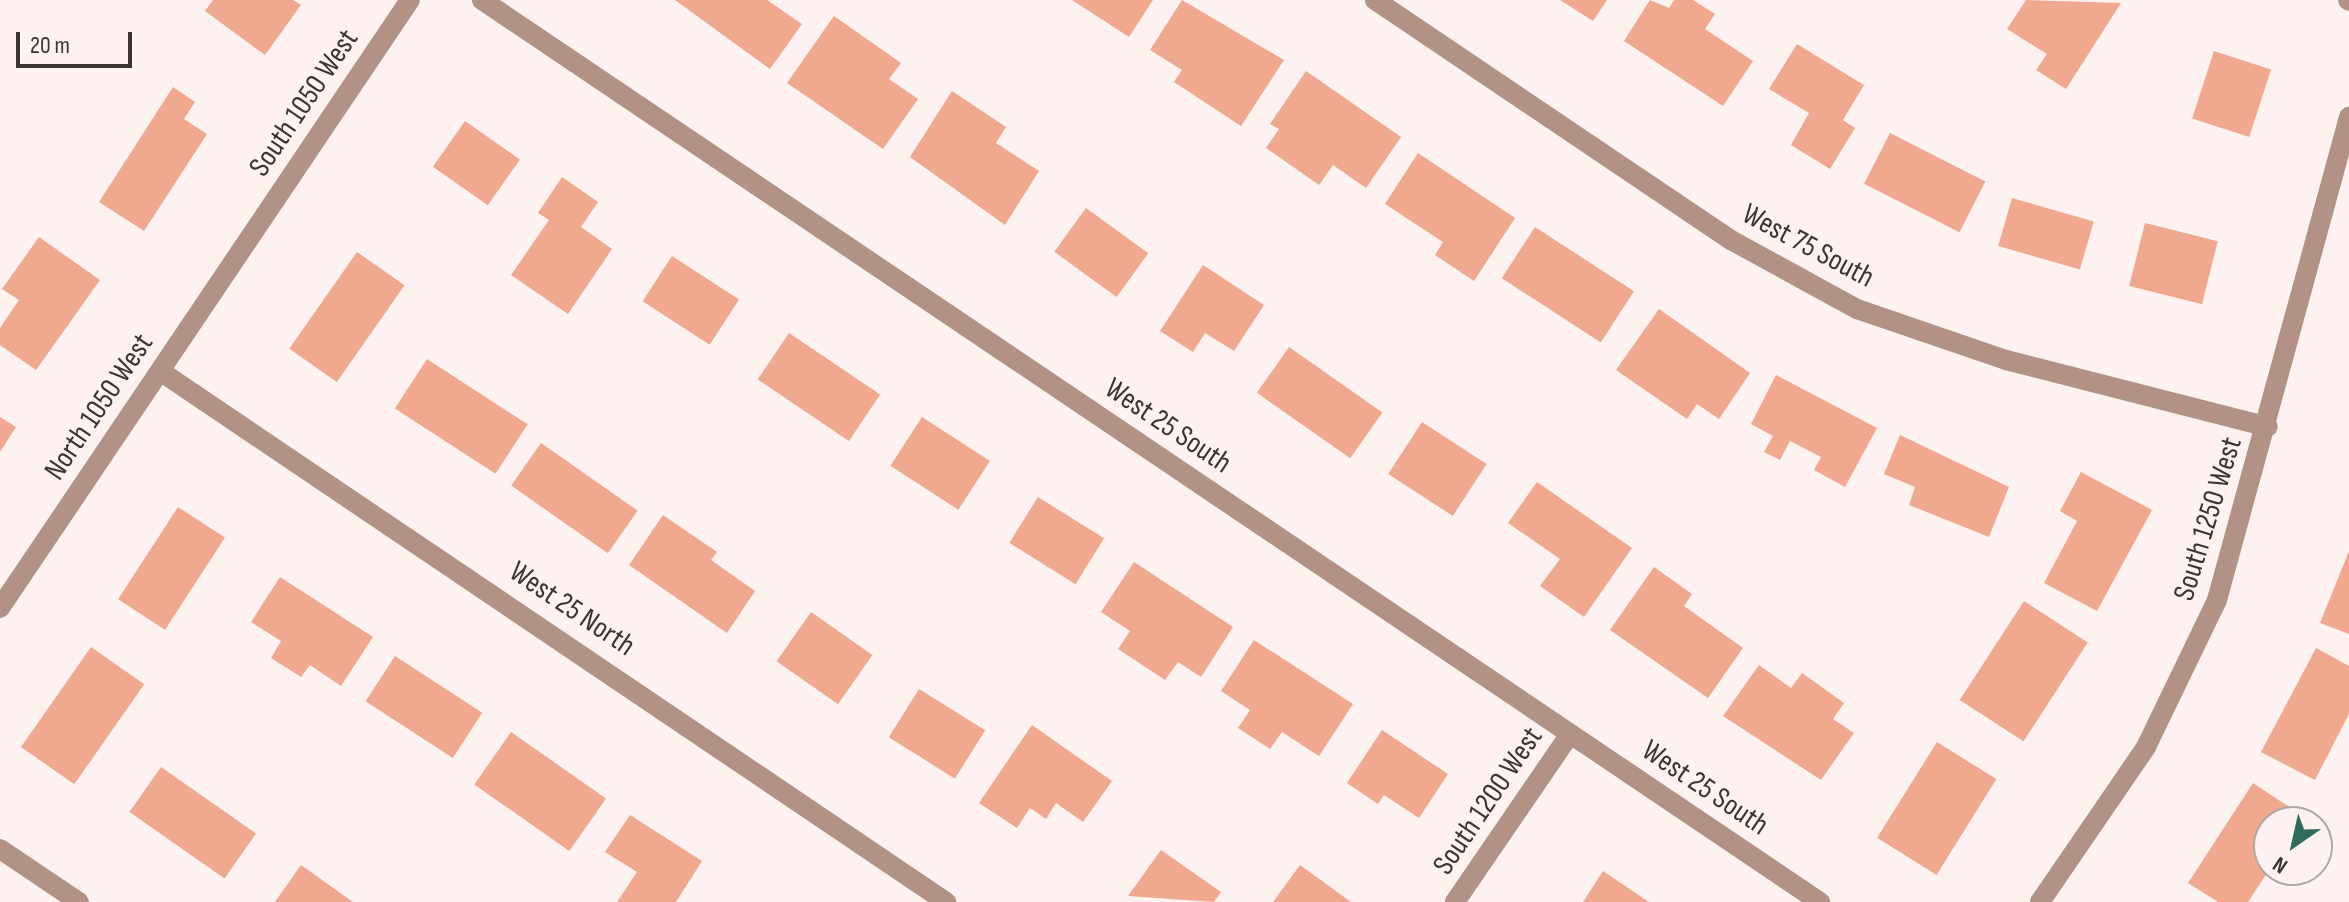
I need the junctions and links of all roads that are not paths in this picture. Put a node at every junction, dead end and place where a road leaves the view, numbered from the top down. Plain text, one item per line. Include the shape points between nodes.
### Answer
1 (410, 0) edge
2 (482, 0) edge
3 (1375, 0) edge
4 (2349, 117) edge
5 (248, 240) joint
6 (160, 371) junction
7 (2268, 427) junction
8 (0, 608) edge
9 (1570, 734) junction
10 (0, 849) edge
11 (79, 902) edge
12 (946, 902) edge
13 (1455, 902) edge
14 (1820, 902) edge
15 (2040, 902) edge

1 - 5 street, South 1050 West
2 - 9 street, West 25 South
3 - 7 street, West 75 South via 1731,240 1857,309 2006,360
4 - 7 street, South 1250 West
5 - 6 street, North 1050 West
6 - 8 street, North 1050 West
6 - 12 street, West 25 North
7 - 15 street, South 1250 West via 2217,600 2146,747
9 - 13 street, South 1200 West
9 - 14 street, West 25 South
10 - 11 street

